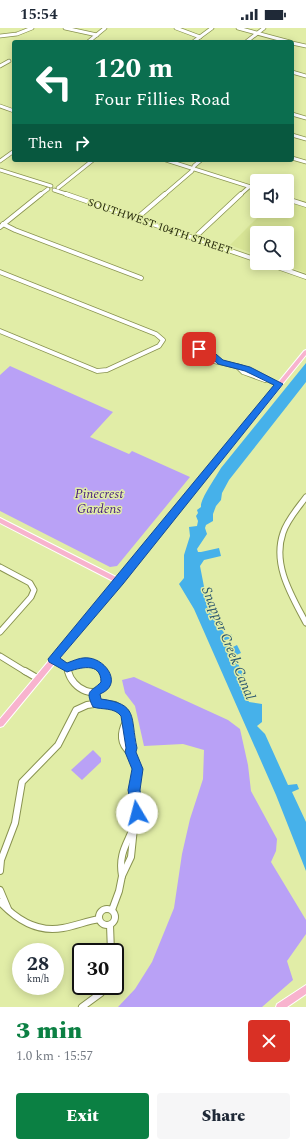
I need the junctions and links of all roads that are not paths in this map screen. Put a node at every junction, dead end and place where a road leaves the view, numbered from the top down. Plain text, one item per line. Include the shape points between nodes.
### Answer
1 (32, 28) edge
2 (65, 28) edge
3 (105, 28) edge
4 (176, 28) edge
5 (212, 28) edge
6 (238, 28) edge
7 (264, 28) edge
8 (258, 33) junction
9 (97, 35) junction
10 (0, 36) edge
11 (200, 37) junction
12 (91, 40) edge
13 (196, 40) edge
14 (249, 40) edge
15 (284, 40) edge
16 (294, 43) edge
17 (306, 46) edge
18 (9, 61) dead end
19 (0, 66) edge
20 (294, 73) edge
21 (306, 76) edge
22 (0, 106) edge
23 (12, 110) edge
24 (294, 115) edge
25 (306, 118) edge
26 (294, 136) edge
27 (306, 139) edge
28 (12, 152) edge
29 (294, 159) edge
30 (0, 161) edge
31 (90, 162) edge
32 (172, 162) edge
33 (199, 162) edge
34 (306, 162) edge
35 (193, 169) junction
36 (0, 170) edge
37 (249, 187) joint
38 (53, 188) junction
39 (294, 201) edge
40 (306, 205) edge
41 (137, 218) junction
42 (2, 226) edge
43 (194, 238) junction
44 (250, 258) edge
45 (286, 270) edge
46 (0, 272) edge
47 (306, 277) edge
48 (141, 278) dead end
49 (0, 331) edge
50 (306, 352) edge
51 (220, 362) junction
52 (276, 383) junction
53 (306, 497) edge
54 (0, 520) edge
55 (0, 567) edge
56 (119, 581) junction
57 (306, 623) edge
58 (0, 632) edge
59 (0, 656) edge
60 (53, 659) junction
61 (67, 668) junction
62 (37, 678) junction
63 (94, 692) junction
64 (96, 704) junction
65 (0, 724) edge
66 (1, 861) edge
67 (0, 871) edge
68 (0, 890) edge
69 (0, 902) edge
70 (8, 909) junction
71 (112, 910) junction
72 (99, 919) junction
73 (110, 925) junction
74 (111, 943) edge
75 (306, 989) edge
76 (100, 995) edge
77 (82, 1007) edge
78 (280, 1007) edge

1 - 10 street
2 - 9 street
3 - 9 street
4 - 11 street
5 - 11 street
6 - 8 street
7 - 8 street
8 - 14 street
8 - 15 street
9 - 12 street
11 - 13 street
16 - 17 street
18 - 19 street
20 - 21 street
22 - 23 street
24 - 25 street
26 - 27 street
28 - 30 street
29 - 34 street
31 - 38 street
32 - 35 street
33 - 35 street
35 - 37 street
35 - 41 street
36 - 38 street, SOUTHWEST 104TH STREET
37 - 43 street
38 - 41 street, SOUTHWEST 104TH STREET
38 - 42 street
39 - 40 street
41 - 43 street, SOUTHWEST 104TH STREET
42 - 48 street
43 - 44 street, SOUTHWEST 104TH STREET
45 - 47 street
46 - 49 street via 156,334 163,342 107,370 98,371
50 - 52 main road
51 - 51 street via 207,350 194,351 196,357
51 - 52 street
52 - 56 main road
53 - 57 street via 285,529 280,553 285,579
54 - 56 main road
55 - 58 street via 28,582 34,592
56 - 60 main road
59 - 62 street
60 - 61 street
60 - 62 main road
61 - 63 street via 75,686
61 - 63 street via 74,664 90,662 100,668 107,681 104,687
62 - 65 main road
63 - 64 street
64 - 66 street via 76,710 58,745 22,782 16,823
64 - 71 street via 112,705 121,708 126,714 121,740 125,749 130,752 137,769 134,785 137,810 131,857 122,876
66 - 67 street
68 - 70 street
69 - 70 street
70 - 72 street via 28,925 44,929 60,929
71 - 72 street via 104,910
71 - 73 street via 115,919
72 - 73 street via 103,924
73 - 74 street
75 - 78 main road
76 - 77 street

